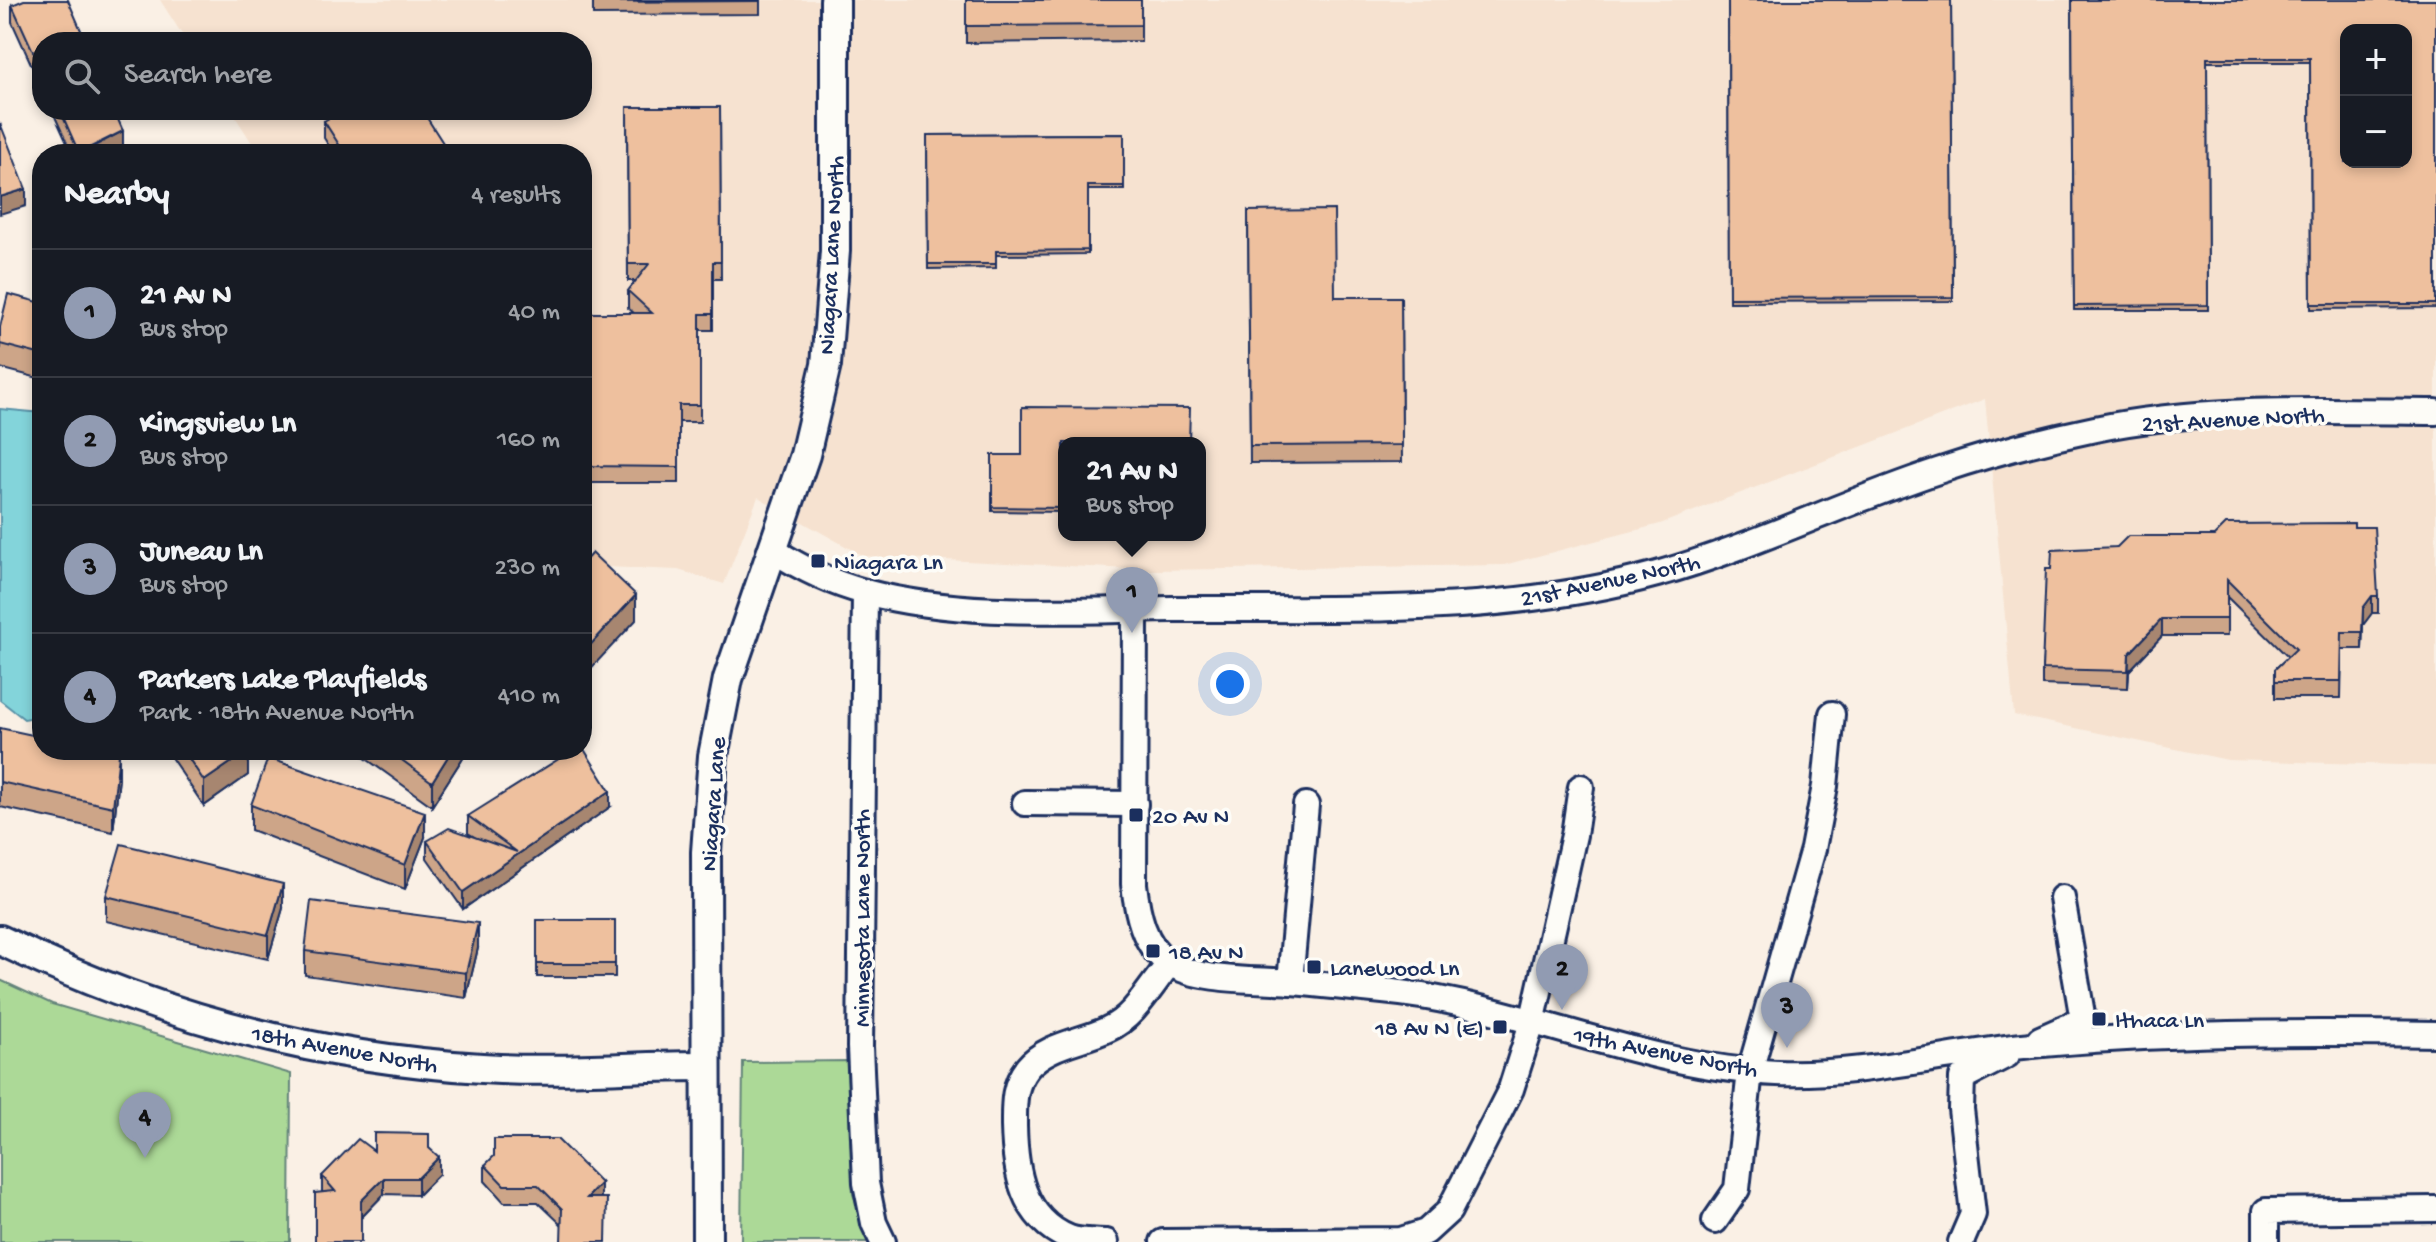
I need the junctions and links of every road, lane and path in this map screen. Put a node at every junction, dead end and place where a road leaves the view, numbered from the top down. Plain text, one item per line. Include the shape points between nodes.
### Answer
1 (835, 0) edge
2 (2436, 412) edge
3 (773, 550) junction
4 (865, 592) junction
5 (1135, 609) junction
6 (1832, 714) dead end
7 (1581, 787) dead end
8 (1025, 803) dead end
9 (1135, 804) junction
10 (1306, 805) dead end
11 (2062, 898) dead end
12 (0, 940) edge
13 (1170, 963) junction
14 (1290, 982) junction
15 (1532, 1023) junction
16 (2436, 1034) edge
17 (2024, 1046) junction
18 (706, 1066) junction
19 (1750, 1071) junction
20 (2436, 1209) edge
21 (1715, 1221) dead end
22 (707, 1242) edge
23 (883, 1242) edge
24 (1106, 1242) edge
25 (1163, 1242) edge
26 (1961, 1242) edge
27 (2266, 1242) edge

1 - 3 street, Niagara Lane North via 835,251 829,339 813,426
2 - 5 street, 21st Avenue North via 2186,416 2101,428 1937,471 1718,556 1567,593 1393,608
3 - 4 street, 21st Avenue North via 806,572
3 - 18 street, Niagara Lane via 732,666 713,756 706,852
4 - 5 street, 21st Avenue North via 953,605
4 - 23 street, Minnesota Lane North via 860,1047 866,1183
5 - 9 street
6 - 19 street via 1813,849
7 - 15 street
8 - 9 street
9 - 13 street via 1138,915 1148,938
10 - 14 street
11 - 17 street via 2083,1020
12 - 18 street, 18th Avenue North via 109,988 285,1042 486,1068
13 - 14 street, 19th Avenue North via 1225,979
13 - 24 street via 1130,1014 1110,1029 1044,1052 1014,1091 1015,1166 1026,1200 1070,1238
14 - 15 street, 19th Avenue North via 1445,1000
15 - 19 street, 19th Avenue North
15 - 25 street via 1511,1089 1463,1184 1449,1211 1426,1232 1401,1240
16 - 17 street, 19th Avenue North via 2249,1032
17 - 19 street, 19th Avenue North via 1838,1071
17 - 26 street via 1962,1078 1973,1214
18 - 22 street
19 - 21 street via 1737,1189
20 - 27 street via 2266,1211

